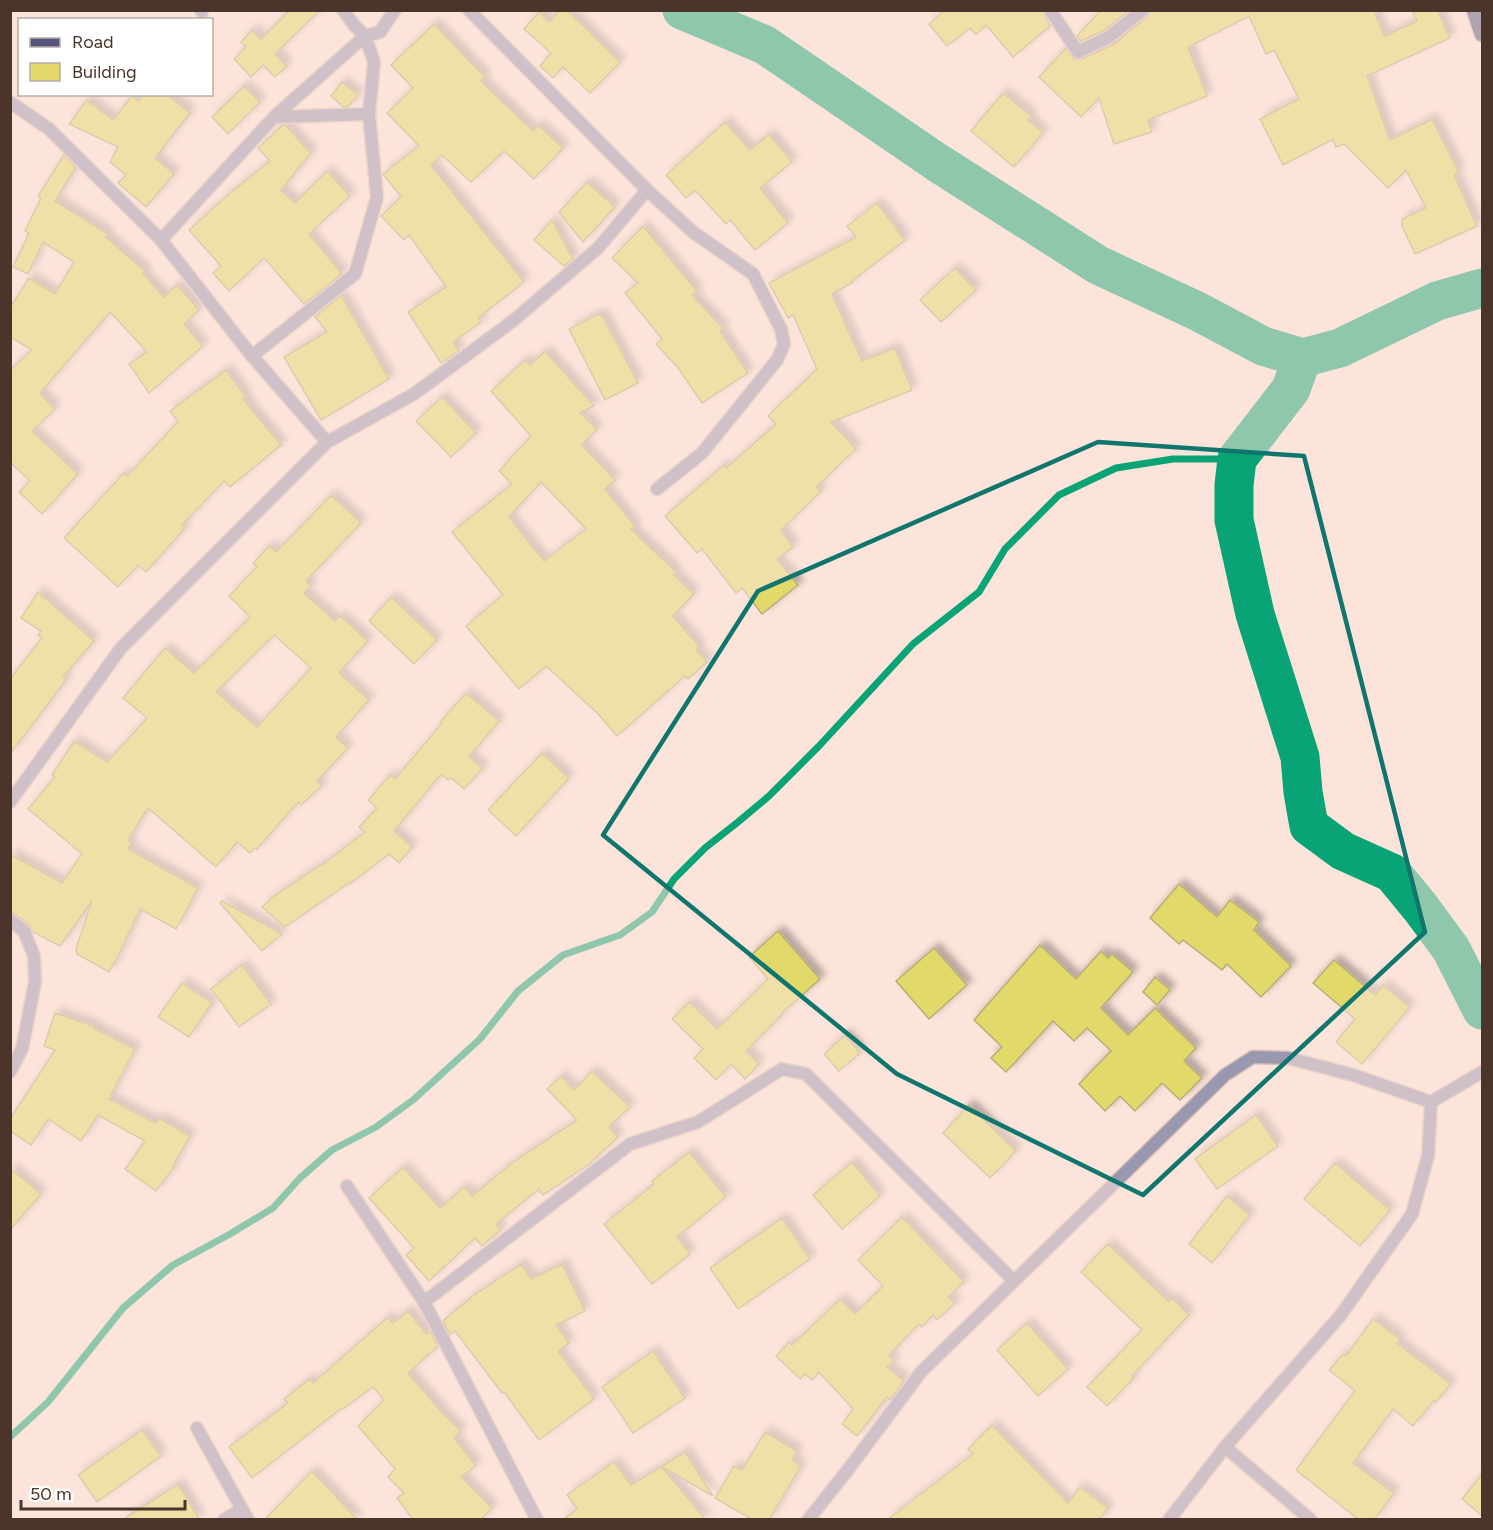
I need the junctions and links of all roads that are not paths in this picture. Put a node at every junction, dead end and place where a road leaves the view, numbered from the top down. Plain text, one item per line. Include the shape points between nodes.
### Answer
1 (343, 10) edge
2 (395, 10) edge
3 (469, 10) edge
4 (1050, 10) edge
5 (1143, 10) edge
6 (1474, 10) edge
7 (1482, 34) edge
8 (365, 36) junction
9 (10, 102) edge
10 (369, 114) junction
11 (274, 117) junction
12 (647, 190) junction
13 (161, 240) junction
14 (252, 356) junction
15 (327, 442) junction
16 (657, 489) dead end
17 (10, 802) edge
18 (10, 920) edge
19 (10, 1072) edge
20 (1482, 1072) edge
21 (1431, 1102) junction
22 (347, 1186) dead end
23 (1014, 1281) junction
24 (424, 1302) junction
25 (196, 1428) dead end
26 (1225, 1447) junction
27 (245, 1514) edge
28 (224, 1520) edge
29 (537, 1520) edge
30 (808, 1520) edge
31 (1169, 1520) edge
32 (1311, 1520) edge

1 - 8 street
2 - 8 street via 380,32
3 - 12 street
4 - 5 street via 1078,52 1109,37
6 - 7 main road
8 - 10 street via 374,62
8 - 11 street
9 - 13 street via 49,129
10 - 11 street
10 - 14 street via 377,197 355,274
11 - 13 street
12 - 15 street via 598,248 514,320 414,394
12 - 16 street via 693,231 753,274 781,328 783,345 777,360 702,453
13 - 14 street
14 - 15 street
15 - 17 street via 121,648
18 - 19 street via 24,931 34,956 35,982 22,1048
20 - 21 street
21 - 23 street via 1288,1058 1253,1057 1225,1075
21 - 26 street via 1428,1156 1412,1214 1340,1316
22 - 24 street
23 - 24 street via 806,1074 782,1069 698,1122 630,1144
23 - 30 street via 921,1372
24 - 29 street
25 - 27 street
26 - 31 street
26 - 32 street
27 - 28 street

